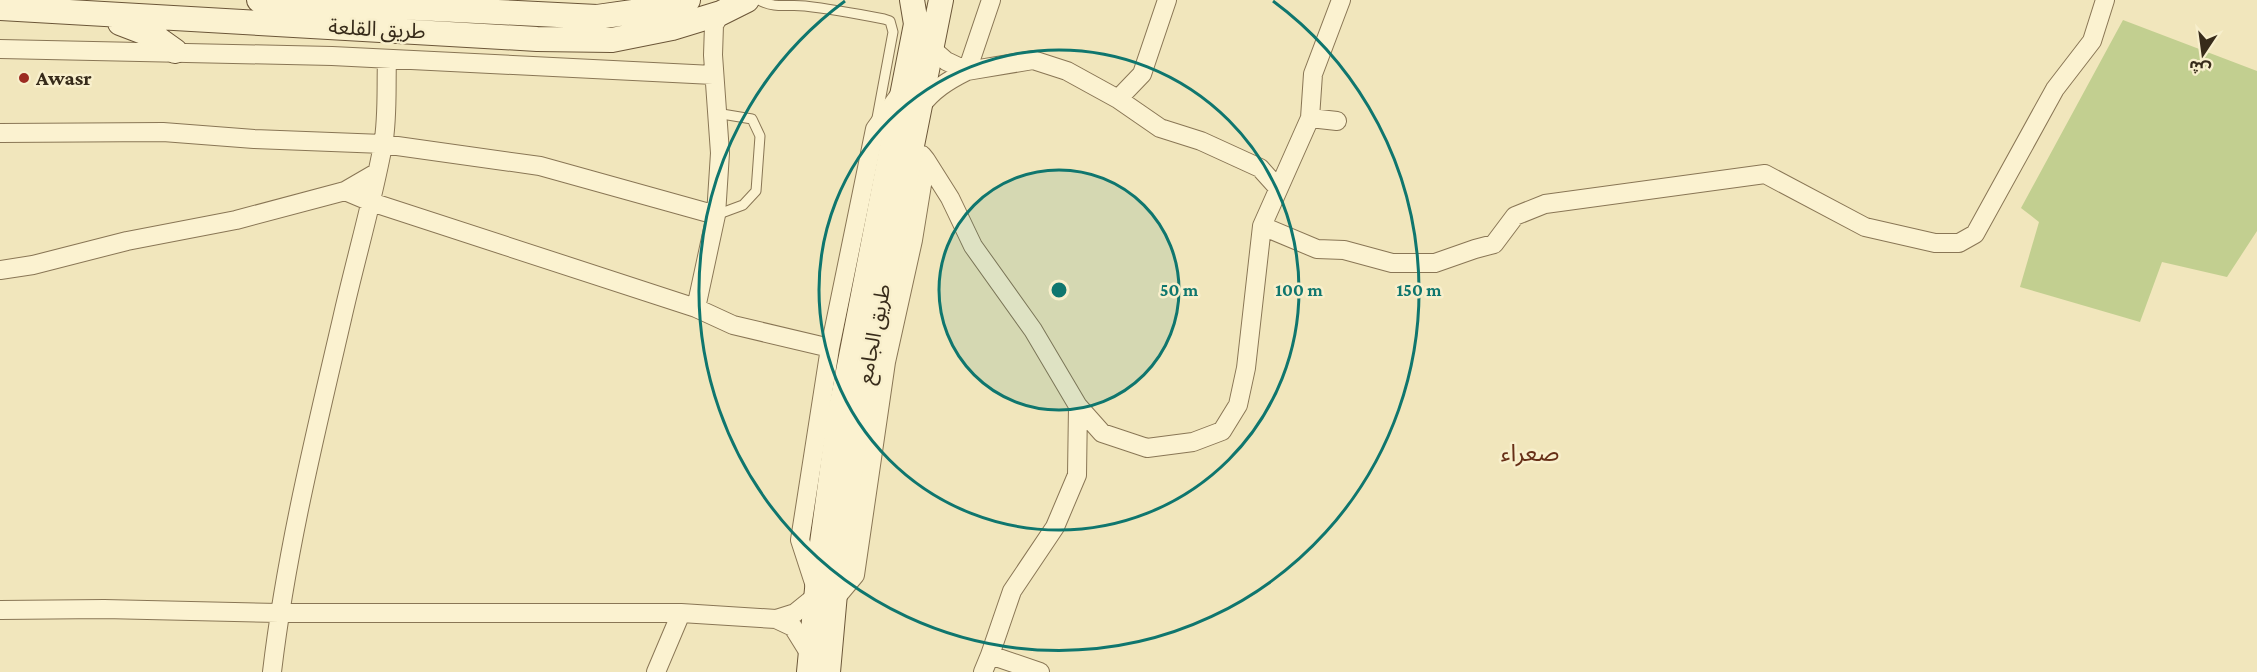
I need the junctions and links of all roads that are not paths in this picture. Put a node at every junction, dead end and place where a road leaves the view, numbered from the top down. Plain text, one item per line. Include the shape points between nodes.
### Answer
1 (259, 0) edge
2 (688, 0) edge
3 (747, 0) edge
4 (759, 0) edge
5 (912, 0) edge
6 (941, 0) edge
7 (991, 0) edge
8 (1167, 0) edge
9 (2105, 0) edge
10 (334, 2) edge
11 (1339, 2) edge
12 (0, 8) edge
13 (59, 11) junction
14 (721, 13) junction
15 (930, 46) junction
16 (0, 49) edge
17 (175, 51) junction
18 (387, 59) junction
19 (967, 71) junction
20 (713, 75) junction
21 (903, 90) junction
22 (1118, 99) junction
23 (917, 111) junction
24 (716, 113) junction
25 (1310, 118) junction
26 (1337, 121) dead end
27 (875, 129) junction
28 (0, 133) edge
29 (912, 139) junction
30 (383, 144) junction
31 (1291, 158) junction
32 (926, 160) junction
33 (1260, 168) junction
34 (376, 172) junction
35 (1278, 188) junction
36 (345, 191) junction
37 (371, 202) junction
38 (716, 215) junction
39 (1262, 226) junction
40 (0, 270) edge
41 (696, 308) junction
42 (830, 348) junction
43 (1078, 406) junction
44 (823, 596) junction
45 (0, 610) edge
46 (279, 613) junction
47 (681, 613) junction
48 (776, 620) junction
49 (987, 664) edge
50 (816, 667) edge
51 (272, 672) edge
52 (656, 672) edge
53 (1040, 672) edge

1 - 10 main road, طريق القلعة
2 - 10 main road, طريق القلعة via 668,7 597,17
3 - 14 main road, طريق القلعة
4 - 27 lane via 768,5 802,5 890,21 893,32
5 - 21 main road, طريق الجامع via 916,24
6 - 15 main road, طريق الجامع
7 - 19 street
8 - 22 street via 1142,74
9 - 39 street via 2092,41 2055,88 1975,234 1959,243 1935,243 1865,227 1765,174 1545,204 1515,216 1494,244 1435,263 1392,263 1344,250 1317,249
11 - 25 street via 1313,74
12 - 13 main road, طريق القلعة
13 - 14 main road, طريق القلعة via 612,40
13 - 17 main road via 143,30
14 - 20 street via 714,26
15 - 19 street via 946,61
15 - 23 main road, طريق الجامع
16 - 17 street
17 - 18 street
18 - 20 street
18 - 30 street
19 - 22 street via 1033,60 1067,71
19 - 23 street via 931,93
20 - 24 street
21 - 27 street
21 - 44 main road, طريق الجامع via 839,418
22 - 33 street via 1160,128 1201,141
23 - 29 main road, طريق الجامع
24 - 38 street via 720,153
24 - 38 lane via 752,119 760,136 756,191 743,205
25 - 26 street
25 - 31 street
27 - 42 street
28 - 30 street via 163,132
29 - 32 street
29 - 44 main road, طريق الجامع
30 - 34 street
30 - 38 street via 540,166
31 - 33 street
31 - 35 street
32 - 43 street via 973,246 1033,330
32 - 44 street via 886,362 855,575
33 - 35 street
34 - 36 street
34 - 37 street
35 - 39 street
36 - 37 street
36 - 40 street via 236,220
37 - 41 street
37 - 46 street via 323,399
38 - 41 street
39 - 43 street via 1246,368 1238,405 1222,431 1193,442 1147,448 1102,433
41 - 42 street via 734,325
42 - 44 street via 800,540
43 - 49 street via 1077,475 1054,527 1012,591
44 - 48 street
44 - 50 main road, طريق الجامع
45 - 46 street
46 - 47 street
46 - 51 street
47 - 48 street
47 - 52 street
48 - 50 street via 794,627
49 - 53 street

